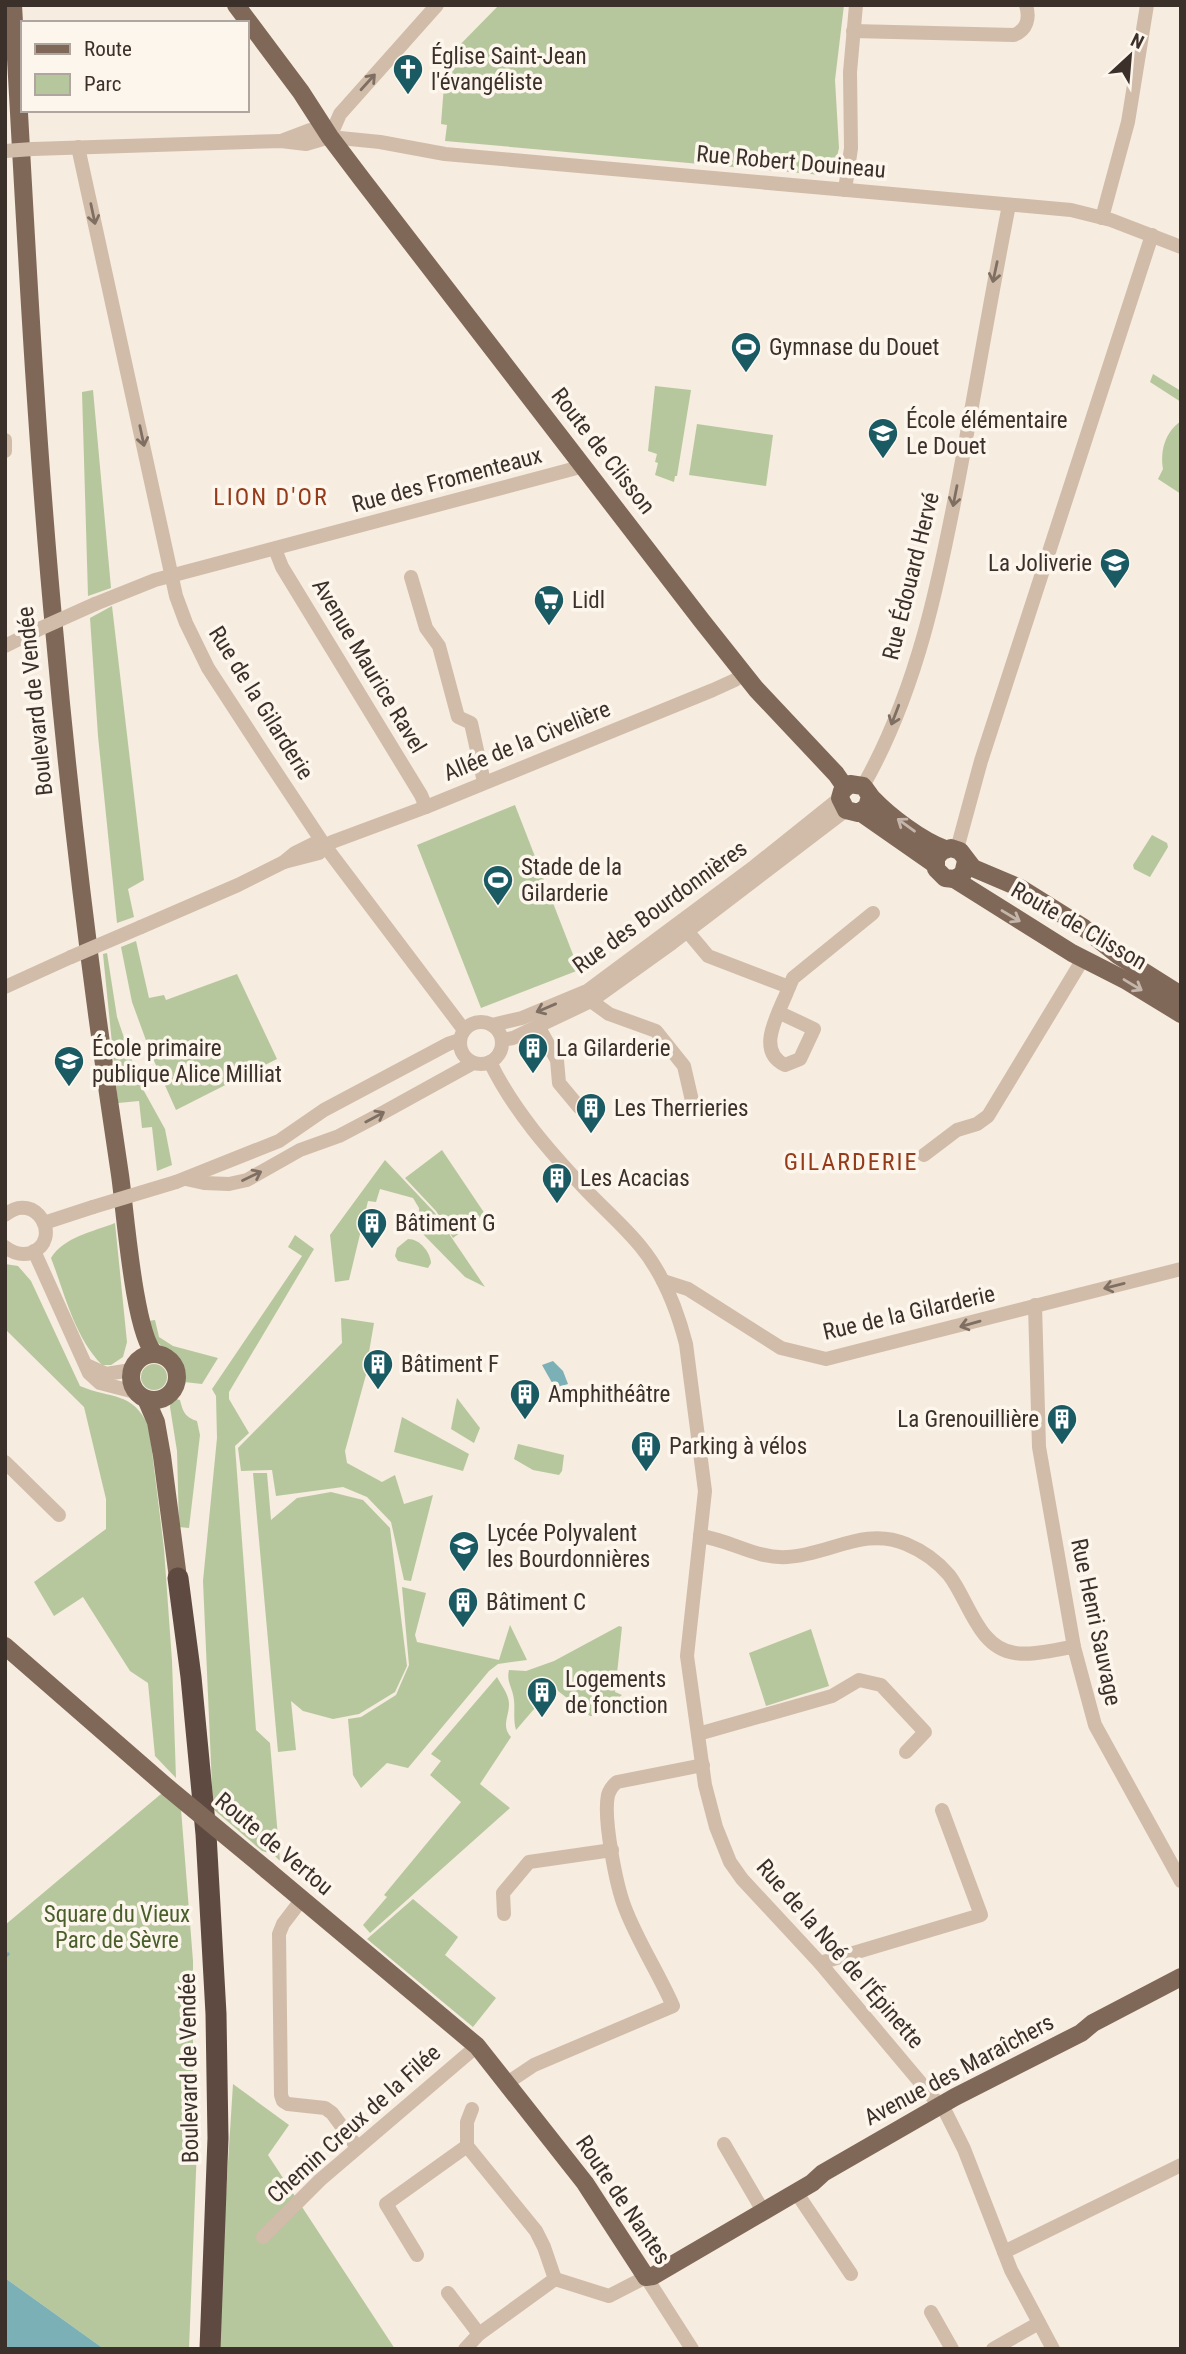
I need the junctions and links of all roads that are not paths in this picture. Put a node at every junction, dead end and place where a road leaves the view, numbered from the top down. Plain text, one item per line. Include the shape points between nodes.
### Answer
1 (13, 5) edge
2 (223, 5) edge
3 (236, 5) edge
4 (437, 5) edge
5 (856, 5) edge
6 (1026, 5) edge
7 (1147, 5) edge
8 (233, 21) edge
9 (248, 21) edge
10 (248, 21) edge
11 (853, 31) junction
12 (248, 39) edge
13 (330, 137) junction
14 (73, 147) junction
15 (5, 151) edge
16 (845, 190) junction
17 (1009, 205) junction
18 (1102, 218) junction
19 (1152, 235) junction
20 (1181, 247) edge
21 (5, 440) edge
22 (5, 452) edge
23 (584, 466) junction
24 (275, 549) junction
25 (173, 576) junction
26 (411, 577) dead end
27 (5, 646) edge
28 (743, 673) junction
29 (484, 782) junction
30 (854, 798) junction
31 (426, 807) junction
32 (325, 846) junction
33 (951, 856) junction
34 (873, 913) dead end
35 (687, 932) junction
36 (1083, 959) junction
37 (5, 987) edge
38 (789, 987) junction
39 (1181, 995) edge
40 (592, 1002) junction
41 (780, 1013) dead end
42 (1181, 1014) edge
43 (492, 1025) junction
44 (538, 1027) junction
45 (462, 1035) junction
46 (502, 1040) junction
47 (490, 1062) junction
48 (473, 1063) junction
49 (693, 1105) dead end
50 (579, 1107) dead end
51 (924, 1155) dead end
52 (181, 1180) junction
53 (5, 1215) edge
54 (44, 1223) junction
55 (5, 1247) edge
56 (34, 1251) junction
57 (1181, 1269) edge
58 (663, 1281) junction
59 (137, 1304) junction
60 (1035, 1305) junction
61 (155, 1354) junction
62 (85, 1364) junction
63 (134, 1366) junction
64 (140, 1395) junction
65 (166, 1397) junction
66 (162, 1456) junction
67 (5, 1462) edge
68 (59, 1515) dead end
69 (700, 1536) junction
70 (178, 1578) joint
71 (5, 1646) edge
72 (1074, 1647) junction
73 (698, 1734) junction
74 (906, 1752) dead end
75 (703, 1765) junction
76 (942, 1810) dead end
77 (612, 1850) junction
78 (1181, 1881) edge
79 (302, 1899) junction
80 (504, 1914) dead end
81 (820, 1963) junction
82 (1181, 1977) edge
83 (477, 2046) junction
84 (507, 2083) junction
85 (940, 2105) junction
86 (471, 2109) dead end
87 (724, 2144) dead end
88 (467, 2146) junction
89 (358, 2147) junction
90 (1181, 2165) edge
91 (796, 2192) junction
92 (764, 2211) junction
93 (263, 2237) dead end
94 (1004, 2252) junction
95 (417, 2255) dead end
96 (851, 2274) dead end
97 (646, 2277) junction
98 (555, 2279) junction
99 (447, 2292) dead end
100 (207, 2302) junction
101 (931, 2312) dead end
102 (1038, 2323) junction
103 (479, 2334) junction
104 (199, 2349) edge
105 (210, 2349) edge
106 (465, 2349) edge
107 (692, 2349) edge
108 (951, 2349) edge
109 (993, 2349) edge
110 (1053, 2349) edge

1 - 59 main road, Boulevard de Vendée via 55,638 80,884
2 - 8 main road
3 - 10 main road, Route de Clisson
13 -> 4 street via 340,114
5 - 11 street
6 - 11 street via 1025,26 1014,35
7 - 18 street via 1128,122
9 - 13 main road, Route de Clisson
11 - 16 street via 851,148
12 - 13 main road, Route de Clisson via 297,105
13 - 14 street via 306,144
13 - 16 street, Rue Robert Douineau via 358,150 392,145 445,154
13 - 23 main road, Route de Clisson
14 - 15 street, bridge
14 -> 25 street, Rue de la Gilarderie
16 - 17 street, Rue Robert Douineau
17 - 18 street, Rue Robert Douineau via 1071,210
17 -> 30 street, Rue Édouard Hervé via 929,618 890,727
18 - 19 street, Rue Robert Douineau
19 - 20 street, Rue Robert Douineau
19 - 33 street
21 - 22 street
23 - 24 street, Rue des Fromenteaux
23 - 28 main road, Route de Clisson
24 - 25 street, Rue des Fromenteaux
24 - 31 street, Avenue Maurice Ravel
25 - 27 street, Rue des Fromenteaux, bridge via 135,587
25 - 32 street, Rue de la Gilarderie via 180,608 208,667
26 - 29 street via 426,628 439,646 458,717 471,723
28 - 29 street, Allée de la Civelière via 713,690
28 - 30 main road, Route de Clisson
29 - 31 street, Allée de la Civelière
30 - 33 main road, Route de Clisson
30 - 35 street, Rue des Bourdonnières via 841,814
30 -> 43 street, Rue des Bourdonnières via 587,991 522,1018
31 - 32 street, Allée de la Civelière
32 - 37 street, Allée de la Civelière, bridge via 319,853 284,862
32 - 45 street, Rue de la Gilarderie
33 -> 36 main road, Route de Clisson via 942,876 954,879
33 - 39 main road, Route de Clisson via 1020,888
34 - 38 street via 793,978
35 - 38 street via 708,956
35 - 40 street, Rue des Bourdonnières
36 -> 42 main road, Route de Clisson
36 - 51 street via 988,1116 957,1130
38 - 41 street
40 - 44 street, Rue des Bourdonnières
40 - 49 street via 609,1014 656,1031 684,1066
43 - 45 street via 478,1022
43 - 46 street
44 - 46 street, Rue des Bourdonnières
44 - 50 street via 557,1060 559,1083
45 - 48 street via 462,1054
45 - 52 street via 324,1110 279,1141
46 - 47 street via 500,1052
47 - 48 street
47 - 58 street via 538,1135 642,1248
52 -> 48 street via 204,1184 247,1180
52 - 54 street, bridge
53 - 54 street via 28,1208
54 - 56 street via 44,1240
55 - 56 street via 18,1254
56 - 62 street
57 -> 60 street, Rue de la Gilarderie
60 -> 58 street, Rue de la Gilarderie via 826,1359 781,1348 688,1289
58 - 69 street, Rue de la Noé de l'Épinette via 683,1332 695,1409 705,1480
59 - 61 main road, Boulevard de Vendée
59 - 63 main road, Boulevard de Vendée
60 - 72 street, Rue Henri Sauvage via 1039,1447
61 - 63 main road via 144,1356
61 - 65 main road via 166,1357 176,1370 175,1387
62 - 63 street via 106,1374
62 - 64 street via 100,1383
63 - 64 main road via 131,1381
64 - 65 main road via 154,1401
64 - 66 main road, Boulevard de Vendée via 156,1422
65 - 66 main road, Boulevard de Vendée
66 - 70 main road, Boulevard de Vendée
67 - 68 street
69 - 72 street via 777,1557 800,1556 873,1537 902,1542 940,1565 983,1634 1002,1649 1026,1653
69 - 73 street, Rue de la Noé de l'Épinette via 687,1645
70 - 100 highway, Boulevard de Vendée via 177,1619 205,2016
71 - 79 main road, Route de Vertou, bridge
72 - 78 street, Rue Henri Sauvage via 1095,1725
73 - 74 street via 832,1696 859,1680 881,1685 925,1732
73 - 75 street, Rue de la Noé de l'Épinette
75 - 77 street via 622,1780 612,1786 607,1799
75 - 81 street, Rue de la Noé de l'Épinette via 713,1818 730,1861
76 - 81 street via 981,1915
77 - 80 street via 529,1861 503,1893
77 - 84 street via 623,1903 673,2006 534,2065
79 - 83 main road, Route de Vertou
79 - 89 street via 279,1934 283,2101 325,2108
81 - 85 street, Rue de la Noé de l'Épinette
82 - 85 main road, Avenue des Maraîchers
83 - 84 main road, Route de Vertou
83 - 89 street, Chemin Creux de la Filée
84 - 97 main road, Route de Nantes via 585,2183
85 - 91 main road, Avenue des Maraîchers
85 - 94 street, Rue de la Noé de l'Épinette via 964,2149
86 - 88 street
87 - 92 street
88 - 95 street via 386,2204
88 - 98 street via 536,2231
89 - 93 street, Chemin Creux de la Filée
90 - 94 street
91 - 92 main road, Avenue des Maraîchers
91 - 96 street
92 - 97 main road, Avenue des Maraîchers
94 - 102 street, Rue de la Noé de l'Épinette
97 - 98 street via 609,2296
97 - 107 street, Route de Nantes
98 - 103 street
99 - 103 street
100 - 104 highway, Boulevard de Vendée
100 - 105 highway, Boulevard de Vendée
101 - 108 street
102 - 109 street
102 - 110 street, Rue de la Noé de l'Épinette
103 - 106 street

